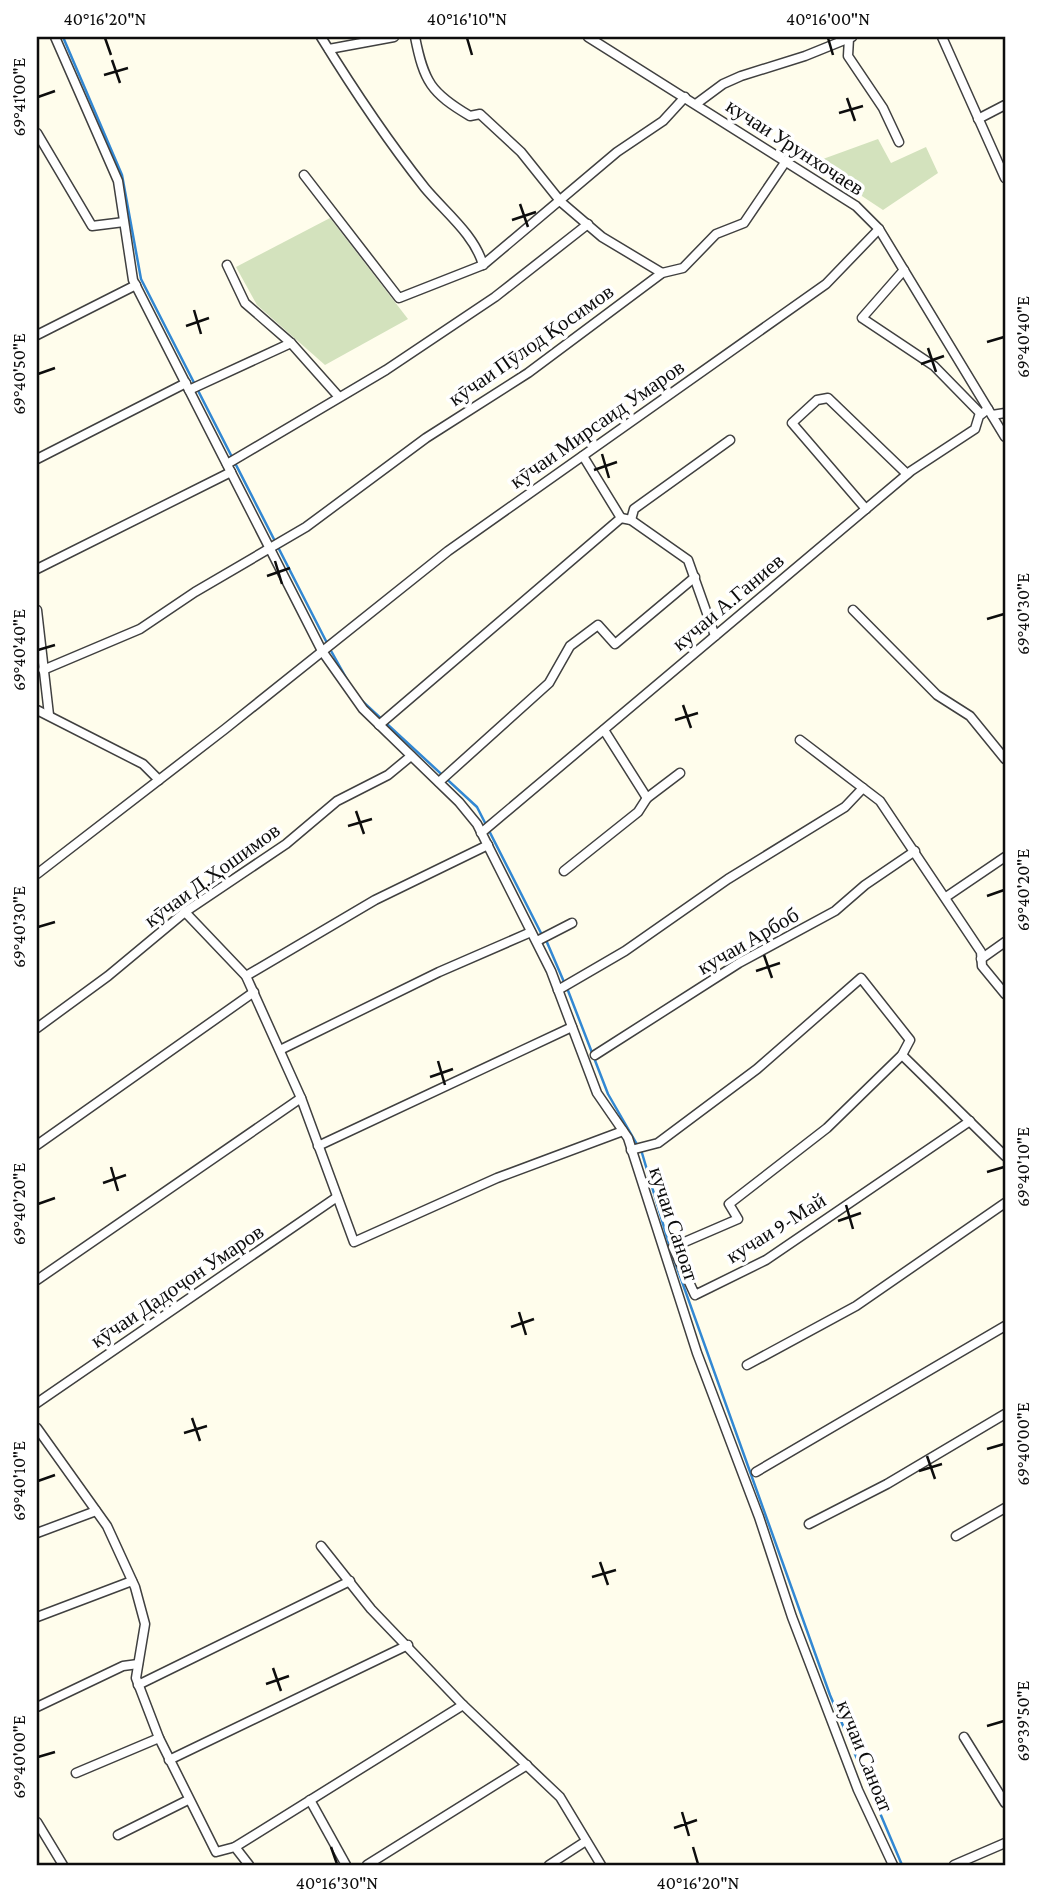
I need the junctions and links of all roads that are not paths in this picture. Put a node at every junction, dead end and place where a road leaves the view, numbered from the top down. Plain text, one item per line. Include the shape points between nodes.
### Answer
1 (55, 37) edge
2 (321, 37) edge
3 (394, 37) edge
4 (415, 37) edge
5 (588, 37) edge
6 (851, 37) edge
7 (942, 37) edge
8 (328, 49) junction
9 (685, 97) junction
10 (696, 104) junction
11 (1005, 105) edge
12 (978, 118) junction
13 (37, 133) edge
14 (899, 142) dead end
15 (786, 161) junction
16 (304, 175) dead end
17 (1005, 178) edge
18 (561, 202) junction
19 (124, 222) junction
20 (588, 224) junction
21 (879, 229) junction
22 (227, 265) dead end
23 (483, 265) junction
24 (904, 270) junction
25 (662, 272) junction
26 (136, 285) junction
27 (37, 335) edge
28 (291, 343) junction
29 (188, 387) junction
30 (340, 397) junction
31 (987, 413) junction
32 (1005, 413) edge
33 (1005, 437) edge
34 (730, 440) dead end
35 (583, 456) junction
36 (37, 459) edge
37 (230, 465) junction
38 (907, 474) junction
39 (866, 509) junction
40 (621, 518) junction
41 (631, 520) junction
42 (274, 548) junction
43 (37, 569) edge
44 (695, 577) junction
45 (37, 610) edge
46 (853, 610) dead end
47 (715, 636) junction
48 (326, 648) junction
49 (43, 670) junction
50 (41, 713) edge
51 (382, 722) junction
52 (604, 730) junction
53 (800, 740) dead end
54 (411, 756) junction
55 (1005, 757) edge
56 (680, 773) dead end
57 (443, 779) junction
58 (159, 780) junction
59 (863, 788) junction
60 (647, 798) junction
61 (485, 829) junction
62 (488, 845) junction
63 (915, 851) junction
64 (1005, 857) edge
65 (565, 871) dead end
66 (37, 874) edge
67 (946, 897) junction
68 (186, 912) junction
69 (572, 923) dead end
70 (531, 932) junction
71 (542, 938) junction
72 (1005, 942) edge
73 (981, 959) junction
74 (246, 976) junction
75 (563, 987) junction
76 (254, 992) junction
77 (1005, 994) edge
78 (572, 1027) junction
79 (37, 1028) edge
80 (280, 1050) junction
81 (595, 1055) dead end
82 (902, 1055) junction
83 (301, 1097) junction
84 (970, 1121) junction
85 (623, 1131) junction
86 (37, 1145) edge
87 (318, 1146) junction
88 (636, 1149) junction
89 (1005, 1156) edge
90 (337, 1197) junction
91 (1005, 1203) edge
92 (37, 1280) edge
93 (1005, 1326) edge
94 (747, 1365) dead end
95 (37, 1403) edge
96 (1005, 1414) edge
97 (37, 1428) edge
98 (46, 1444) junction
99 (37, 1449) edge
100 (756, 1472) dead end
101 (1005, 1508) edge
102 (96, 1511) junction
103 (809, 1524) dead end
104 (37, 1533) edge
105 (956, 1536) dead end
106 (321, 1546) dead end
107 (132, 1581) junction
108 (350, 1581) junction
109 (37, 1617) edge
110 (408, 1645) junction
111 (138, 1664) junction
112 (138, 1685) junction
113 (463, 1705) junction
114 (37, 1707) edge
115 (964, 1737) dead end
116 (159, 1738) junction
117 (169, 1760) junction
118 (527, 1765) junction
119 (76, 1773) dead end
120 (188, 1800) junction
121 (310, 1800) junction
122 (1005, 1803) edge
123 (37, 1822) edge
124 (118, 1835) dead end
125 (586, 1841) junction
126 (1005, 1843) edge
127 (235, 1847) junction
128 (63, 1865) edge
129 (249, 1865) edge
130 (346, 1865) edge
131 (367, 1865) edge
132 (549, 1865) edge
133 (601, 1865) edge
134 (893, 1865) edge
135 (954, 1865) edge

1 - 19 street, кучаи Саноат via 118,181
2 - 8 street
3 - 8 street
4 - 18 street via 426,78 441,99 470,116 480,114 521,152
5 - 9 street, кучаи Урунхочаев
6 - 10 street via 741,76
6 - 14 street via 848,56 883,107
7 - 12 street
8 - 23 street via 376,123 479,251
9 - 10 street, кучаи Урунхочаев
9 - 18 street via 663,121 617,152
10 - 15 street, кучаи Урунхочаев
11 - 12 street
12 - 17 street
13 - 19 street via 92,226
15 - 21 street, кучаи Урунхочаев via 856,206
15 - 25 street, кӯчаи Пӯлод Қосимов via 744,222 716,234 683,268
16 - 23 street via 399,298
18 - 20 street
18 - 23 street
19 - 26 street, кучаи Саноат
20 - 25 street
20 - 30 street via 495,297
21 - 24 street, кучаи Урунхочаев
21 - 35 street, кӯчаи Мирсаид Умаров via 825,284
22 - 28 street via 245,303
24 - 31 street, кучаи Урунхочаев
24 - 31 street via 862,318 934,366
25 - 42 street, кӯчаи Пӯлод Қосимов via 510,386 426,438
26 - 27 street
26 - 29 street, кучаи Саноат
28 - 29 street
28 - 30 street
29 - 36 street
29 - 37 street, кучаи Саноат
30 - 37 street
31 - 32 street
31 - 33 street, кучаи Урунхочаев
31 - 38 street, кучаи А.Ганиев via 975,429
34 - 41 street via 634,509
35 - 40 street
35 - 48 street, кӯчаи Мирсаид Умаров via 448,551
37 - 42 street, кучаи Саноат
37 - 43 street
38 - 39 street, кучаи А.Ганиев
38 - 39 street via 828,398 817,400 792,423
39 - 47 street, кучаи А.Ганиев
40 - 41 street
40 - 51 street
41 - 44 street via 688,560
42 - 48 street, кучаи Саноат
42 - 49 street, кӯчаи Пӯлод Қосимов via 140,629
44 - 47 street
44 - 57 street via 615,644 598,625 570,646 549,683
45 - 49 street
46 - 55 street via 937,695 970,716
47 - 52 street, кучаи А.Ганиев
48 - 51 street, кучаи Саноат via 363,709
48 - 58 street, кӯчаи Мирсаид Умаров
49 - 50 street
50 - 58 street via 144,764
51 - 54 street, кучаи Саноат
52 - 60 street
52 - 61 street, кучаи А.Ганиев
53 - 59 street
54 - 57 street, кучаи Саноат
54 - 68 street, кӯчаи Д.Ҳошимов via 388,775 337,801 286,844
56 - 60 street
57 - 61 street, кучаи Саноат
58 - 66 street, кӯчаи Мирсаид Умаров
59 - 63 street via 880,801
59 - 75 street via 845,807
60 - 65 street via 638,812
61 - 62 street, кучаи Саноат
62 - 70 street, кучаи Саноат
62 - 74 street via 375,900
63 - 67 street
63 - 81 street, кучаи Арбоб via 835,911 739,963
64 - 67 street
67 - 73 street
68 - 74 street
68 - 79 street, кӯчаи Д.Ҳошимов
69 - 71 street
70 - 71 street, кучаи Саноат
70 - 80 street
71 - 75 street, кучаи Саноат
72 - 73 street
73 - 77 street
74 - 76 street
75 - 78 street, кучаи Саноат
76 - 80 street
76 - 86 street
78 - 85 street, кучаи Саноат via 597,1093
78 - 87 street
80 - 83 street
82 - 84 street
82 - 84 street, кучаи 9-Май via 827,1128 729,1204 738,1219 673,1247 695,1295 766,1260
82 - 88 street via 910,1040 861,978 757,1069 658,1143
83 - 87 street
83 - 92 street
84 - 89 street
85 - 88 street, кучаи Саноат
85 - 90 street via 497,1178 354,1242
87 - 90 street
88 - 134 street, кучаи Саноат via 697,1353 858,1790
90 - 95 street, кӯчаи Дадоҷон Умаров
91 - 94 street via 856,1306
93 - 100 street
96 - 103 street
97 - 98 street
98 - 99 street
98 - 102 street
101 - 105 street
102 - 104 street
102 - 107 street
106 - 108 street
107 - 109 street
107 - 111 street via 145,1624
108 - 110 street
108 - 112 street
110 - 113 street
110 - 117 street
111 - 112 street
111 - 114 street via 123,1666
112 - 116 street
113 - 118 street
113 - 121 street
115 - 122 street
116 - 117 street
116 - 119 street
117 - 120 street
118 - 125 street via 560,1797
118 - 131 street
120 - 124 street
120 - 127 street via 216,1852
121 - 127 street
121 - 130 street
123 - 128 street
125 - 132 street
125 - 133 street
126 - 135 street
127 - 129 street

